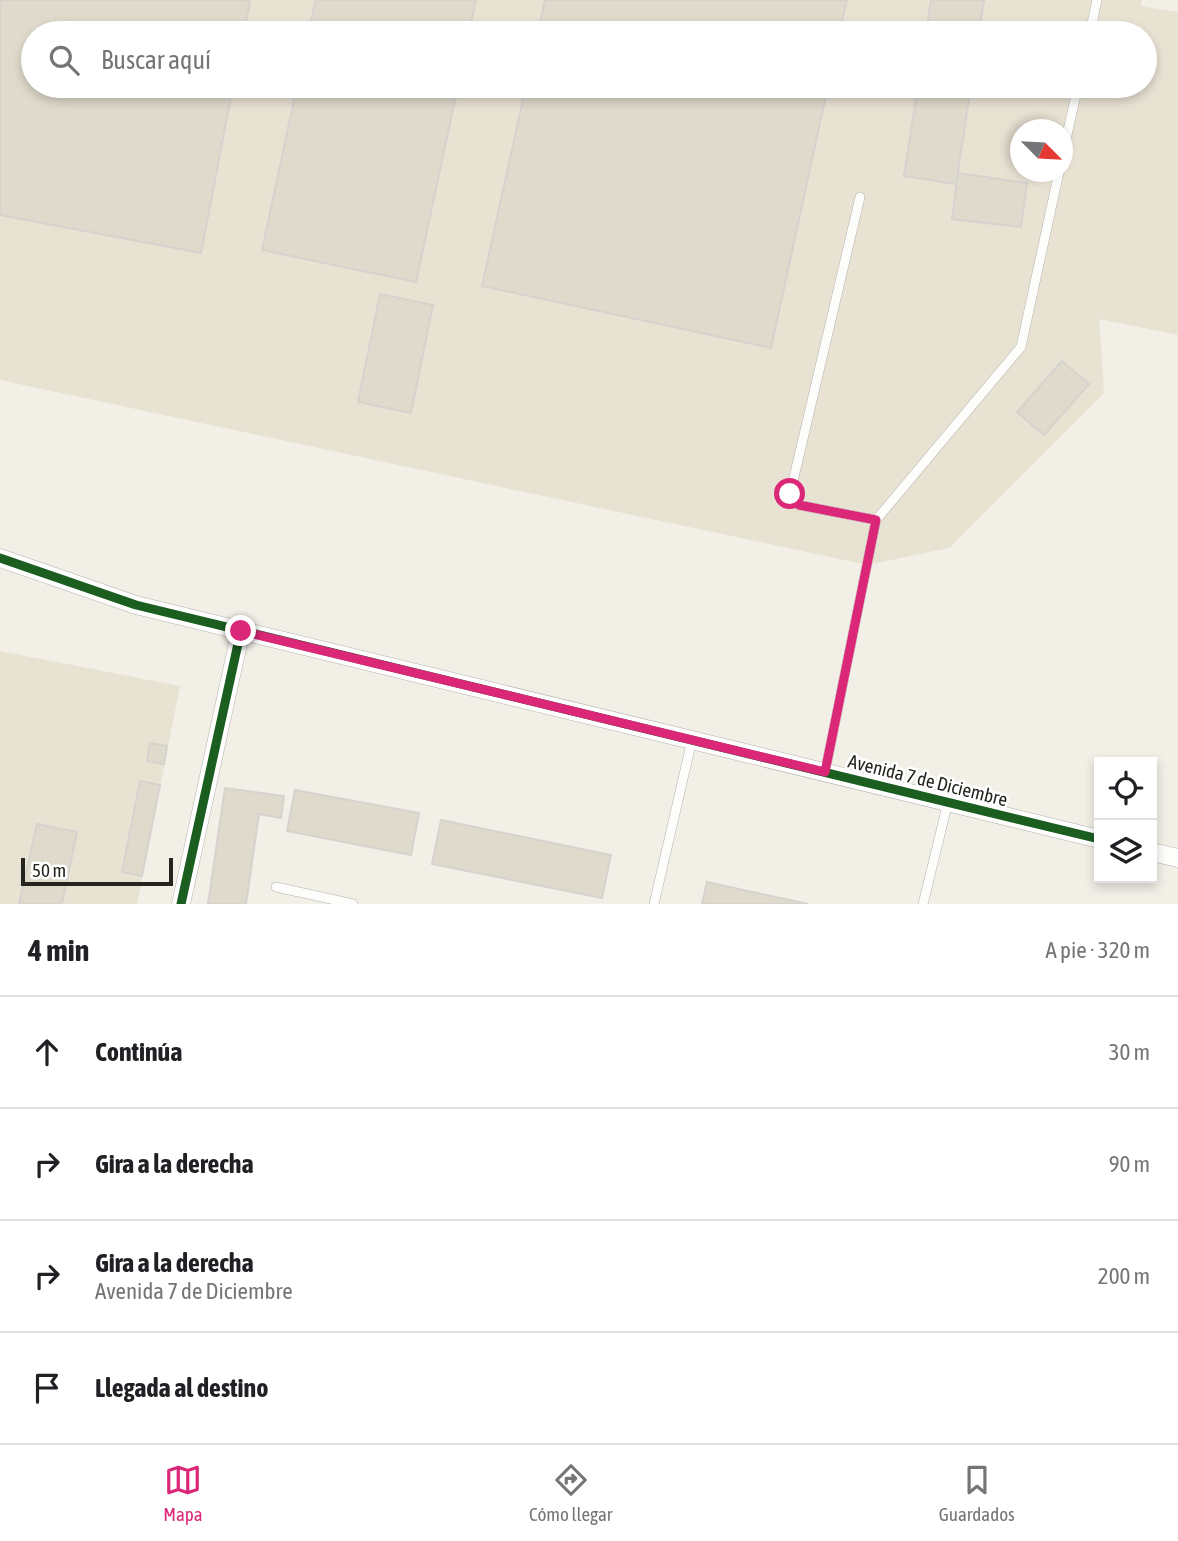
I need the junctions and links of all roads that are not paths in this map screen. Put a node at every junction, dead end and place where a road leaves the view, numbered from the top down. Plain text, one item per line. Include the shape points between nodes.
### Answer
1 (1097, 0) edge
2 (1093, 21) edge
3 (1075, 98) edge
4 (1071, 119) edge
5 (1057, 182) edge
6 (860, 197) dead end
7 (876, 520) junction
8 (0, 558) edge
9 (241, 631) junction
10 (692, 740) junction
11 (825, 772) junction
12 (948, 802) junction
13 (1094, 838) edge
14 (1157, 853) edge
15 (1178, 858) edge
16 (276, 887) dead end
17 (181, 904) edge
18 (353, 904) edge
19 (654, 904) edge
20 (923, 904) edge

1 - 2 lane
3 - 4 lane
5 - 7 lane via 1021,347
6 - 7 lane via 790,494 799,505
7 - 11 lane
8 - 9 street, Avenida 7 de Diciembre via 136,605
9 - 10 street, Avenida 7 de Diciembre
9 - 17 street
10 - 11 street, Avenida 7 de Diciembre
10 - 19 lane
11 - 12 street, Avenida 7 de Diciembre
12 - 13 street, Avenida 7 de Diciembre
12 - 20 lane
14 - 15 street
16 - 18 lane

